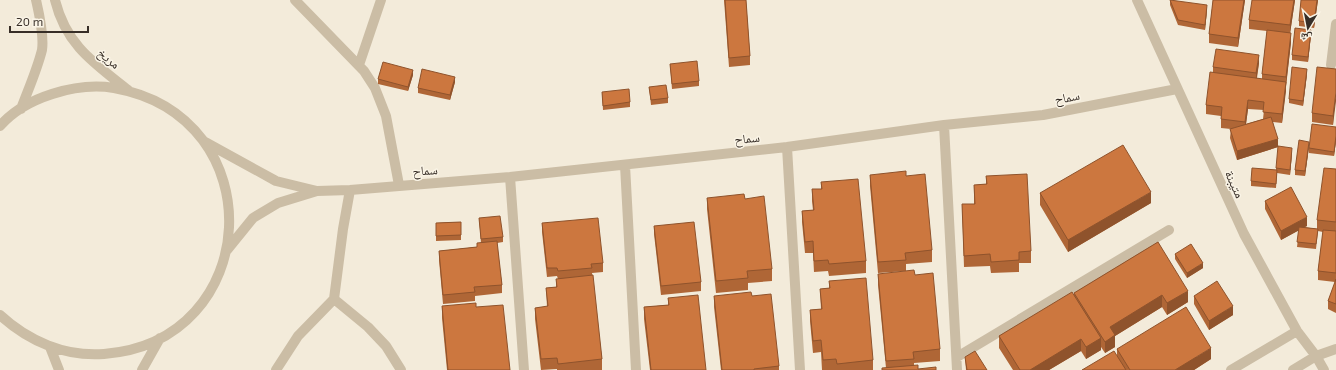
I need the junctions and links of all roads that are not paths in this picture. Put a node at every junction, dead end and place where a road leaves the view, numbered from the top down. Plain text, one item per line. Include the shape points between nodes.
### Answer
1 (36, 0) edge
2 (55, 0) edge
3 (296, 0) edge
4 (381, 0) edge
5 (1137, 0) edge
6 (1336, 24) edge
7 (359, 65) junction
8 (1331, 65) dead end
9 (1177, 89) junction
10 (130, 91) junction
11 (20, 109) junction
12 (944, 125) junction
13 (0, 126) edge
14 (204, 142) junction
15 (787, 147) junction
16 (626, 164) junction
17 (510, 177) junction
18 (399, 185) junction
19 (350, 190) junction
20 (318, 191) junction
21 (1169, 230) dead end
22 (227, 250) junction
23 (334, 299) junction
24 (0, 315) edge
25 (1296, 331) junction
26 (160, 338) junction
27 (50, 347) junction
28 (1336, 349) edge
29 (1316, 356) junction
30 (957, 357) junction
31 (59, 370) edge
32 (142, 370) edge
33 (276, 370) edge
34 (401, 370) edge
35 (524, 370) edge
36 (636, 370) edge
37 (800, 370) edge
38 (957, 370) edge
39 (1231, 370) edge
40 (1292, 370) edge
41 (1324, 370) edge

1 - 11 street via 42,48
2 - 10 street, مريخ via 58,14 72,40 90,61
3 - 7 street
4 - 7 street
5 - 9 street, متيبنة
6 - 8 street
7 - 18 street via 375,88 386,116
9 - 12 street, سماح via 1042,115
9 - 25 street, متيبنة via 1244,234
10 - 11 street via 84,87 40,98
10 - 14 street via 171,110
11 - 13 street
12 - 15 street, سماح
12 - 30 street
14 - 20 street, سماح via 276,181
14 - 22 street via 224,182 230,227
15 - 16 street, سماح
15 - 37 street
16 - 17 street, سماح
16 - 36 street
17 - 18 street, سماح
17 - 35 street
18 - 19 street, سماح
19 - 20 street, سماح
19 - 23 street
20 - 22 street, سماح via 278,203 253,218
21 - 30 street
22 - 26 street via 210,292 180,326
23 - 33 street via 298,336
23 - 34 street via 382,341
24 - 27 street via 29,338
25 - 29 street, متيبنة
25 - 39 street
26 - 27 street via 140,348 95,355 72,353
26 - 32 street
27 - 31 street
28 - 29 street
29 - 40 street
29 - 41 street, متيبنة
30 - 38 street

